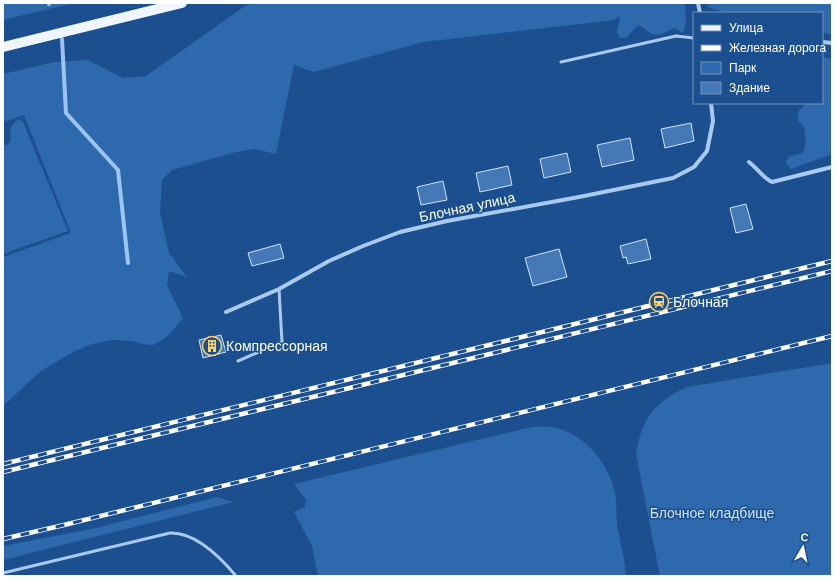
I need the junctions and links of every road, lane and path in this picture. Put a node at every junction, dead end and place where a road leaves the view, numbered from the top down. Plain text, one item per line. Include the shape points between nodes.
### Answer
1 (182, 3) edge
2 (693, 38) edge
3 (3, 47) edge
4 (561, 62) dead end
5 (711, 104) edge
6 (750, 162) dead end
7 (832, 167) edge
8 (279, 289) junction
9 (226, 312) dead end
10 (238, 361) dead end
11 (3, 572) edge
12 (236, 576) edge

1 - 3 main road
2 - 4 lane via 676,36
5 - 8 street, Блочная улица via 713,121 708,151 694,166 672,178 482,216 447,220 400,232 329,261
6 - 7 street via 772,182
8 - 9 street, Блочная улица
8 - 10 lane via 282,342
11 - 12 lane via 178,533 187,535 206,548

